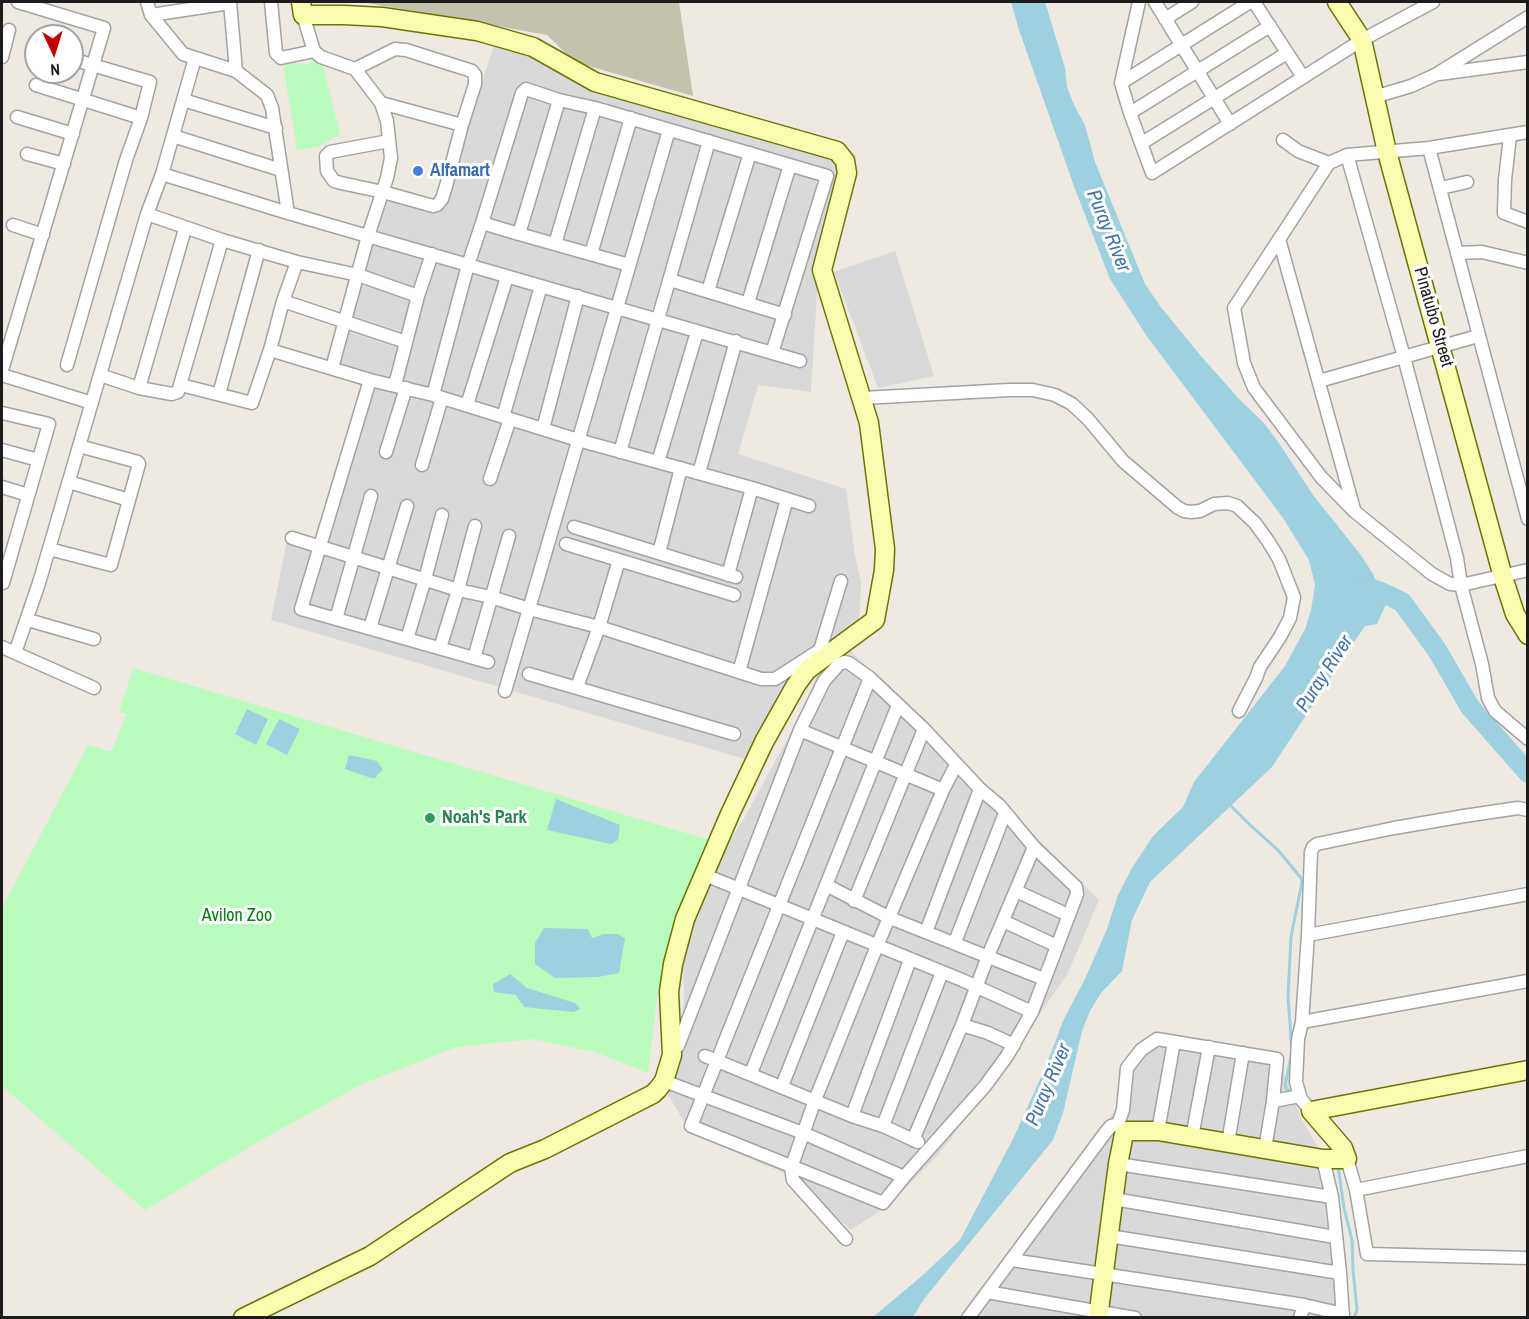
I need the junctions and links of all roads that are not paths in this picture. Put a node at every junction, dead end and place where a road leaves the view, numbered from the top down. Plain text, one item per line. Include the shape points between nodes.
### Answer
1 (18, 2) edge
2 (147, 2) edge
3 (230, 2) edge
4 (271, 2) edge
5 (1139, 2) edge
6 (1155, 2) edge
7 (1192, 2) edge
8 (1252, 2) edge
9 (1336, 2) edge
10 (1433, 2) edge
11 (1418, 5) edge
12 (302, 8) edge
13 (151, 15) junction
14 (1527, 17) edge
15 (1165, 19) junction
16 (1270, 26) junction
17 (9, 30) dead end
18 (1362, 40) junction
19 (1181, 45) junction
20 (314, 51) junction
21 (1287, 53) junction
22 (2, 57) edge
23 (195, 58) junction
24 (84, 62) edge
25 (1527, 62) edge
26 (93, 65) junction
27 (355, 69) junction
28 (236, 71) junction
29 (1197, 72) junction
30 (1435, 75) junction
31 (1303, 77) junction
32 (1121, 83) junction
33 (36, 85) dead end
34 (1374, 97) junction
35 (1214, 99) junction
36 (82, 100) junction
37 (183, 100) junction
38 (559, 100) junction
39 (381, 103) junction
40 (595, 108) junction
41 (1130, 113) junction
42 (16, 117) dead end
43 (141, 118) junction
44 (631, 118) junction
45 (1230, 124) junction
46 (462, 125) junction
47 (276, 128) junction
48 (669, 130) junction
49 (1527, 132) edge
50 (73, 134) junction
51 (173, 136) junction
52 (1510, 136) junction
53 (1283, 140) dead end
54 (389, 141) junction
55 (709, 141) junction
56 (1142, 143) junction
57 (1429, 148) junction
58 (1387, 152) junction
59 (750, 153) junction
60 (27, 154) dead end
61 (1347, 155) junction
62 (1329, 163) junction
63 (64, 164) junction
64 (790, 165) junction
65 (281, 170) junction
66 (162, 174) junction
67 (1467, 182) dead end
68 (1440, 188) junction
69 (383, 192) junction
70 (288, 213) junction
71 (147, 214) junction
72 (1527, 222) edge
73 (483, 223) junction
74 (13, 225) dead end
75 (185, 229) junction
76 (519, 234) junction
77 (43, 235) junction
78 (368, 236) junction
79 (1279, 239) junction
80 (222, 240) junction
81 (555, 244) junction
82 (258, 250) junction
83 (1457, 253) junction
84 (432, 254) junction
85 (591, 254) junction
86 (297, 262) junction
87 (1527, 263) edge
88 (468, 265) junction
89 (629, 265) junction
90 (358, 275) junction
91 (507, 277) junction
92 (670, 280) junction
93 (542, 286) junction
94 (708, 291) junction
95 (418, 296) junction
96 (578, 296) junction
97 (283, 301) junction
98 (748, 303) junction
99 (617, 307) junction
100 (785, 315) junction
101 (657, 319) junction
102 (345, 322) junction
103 (697, 332) junction
104 (1478, 336) junction
105 (736, 341) junction
106 (406, 342) junction
107 (1442, 347) junction
108 (270, 350) junction
109 (772, 353) junction
110 (1404, 357) junction
111 (800, 361) dead end
112 (67, 365) dead end
113 (332, 368) junction
114 (2, 370) edge
115 (2, 375) edge
116 (100, 375) junction
117 (370, 380) junction
118 (1319, 381) junction
119 (181, 385) junction
120 (400, 386) junction
121 (139, 388) junction
122 (219, 394) junction
123 (438, 396) junction
124 (863, 398) junction
125 (92, 403) junction
126 (467, 405) junction
127 (2, 413) edge
128 (506, 418) junction
129 (543, 429) junction
130 (578, 440) junction
131 (79, 446) junction
132 (2, 450) edge
133 (386, 452) dead end
134 (620, 452) junction
135 (39, 460) junction
136 (658, 462) junction
137 (422, 465) dead end
138 (681, 468) junction
139 (699, 473) junction
140 (490, 479) dead end
141 (69, 482) junction
142 (2, 487) edge
143 (752, 488) junction
144 (28, 495) junction
145 (371, 495) dead end
146 (787, 499) junction
147 (129, 500) junction
148 (407, 506) dead end
149 (809, 506) dead end
150 (1354, 511) junction
151 (442, 515) dead end
152 (1527, 519) edge
153 (475, 526) dead end
154 (574, 527) dead end
155 (509, 536) dead end
156 (292, 538) dead end
157 (566, 544) dead end
158 (319, 547) junction
159 (49, 549) junction
160 (659, 553) junction
161 (354, 556) junction
162 (619, 560) junction
163 (390, 567) junction
164 (1527, 570) edge
165 (1503, 577) junction
166 (425, 579) junction
167 (841, 581) dead end
168 (3, 583) edge
169 (1461, 585) junction
170 (458, 590) junction
171 (734, 595) dead end
172 (491, 597) junction
173 (529, 609) junction
174 (336, 619) junction
175 (28, 620) junction
176 (599, 627) junction
177 (370, 628) junction
178 (1527, 635) edge
179 (94, 639) dead end
180 (407, 639) junction
181 (2, 647) edge
182 (440, 648) junction
183 (15, 653) junction
184 (474, 658) junction
185 (488, 662) dead end
186 (738, 672) junction
187 (529, 674) dead end
188 (870, 678) junction
189 (577, 687) junction
190 (94, 688) dead end
191 (505, 691) dead end
192 (898, 705) junction
193 (1239, 711) dead end
194 (924, 729) junction
195 (800, 730) junction
196 (734, 734) dead end
197 (1527, 740) edge
198 (842, 747) junction
199 (876, 761) junction
200 (956, 765) junction
201 (906, 774) junction
202 (980, 789) junction
203 (943, 790) junction
204 (1527, 810) edge
205 (1005, 813) junction
206 (1035, 847) junction
207 (705, 875) junction
208 (826, 885) junction
209 (739, 887) junction
210 (1016, 891) junction
211 (1527, 894) edge
212 (854, 901) junction
213 (779, 905) junction
214 (1068, 915) junction
215 (891, 918) junction
216 (813, 919) junction
217 (1003, 921) junction
218 (843, 932) junction
219 (926, 932) junction
220 (1308, 934) junction
221 (955, 942) junction
222 (877, 946) junction
223 (1057, 946) junction
224 (988, 956) junction
225 (910, 960) junction
226 (942, 972) junction
227 (1044, 979) junction
228 (1527, 981) edge
229 (977, 987) junction
230 (1032, 1012) junction
231 (1302, 1022) junction
232 (962, 1025) junction
233 (1174, 1042) junction
234 (1014, 1045) junction
235 (678, 1046) dead end
236 (1209, 1047) junction
237 (1243, 1053) junction
238 (710, 1058) junction
239 (1527, 1070) edge
240 (751, 1074) junction
241 (663, 1081) junction
242 (782, 1086) junction
243 (703, 1095) junction
244 (1288, 1099) junction
245 (815, 1100) junction
246 (1311, 1111) junction
247 (852, 1116) junction
248 (883, 1126) junction
249 (1122, 1128) junction
250 (1158, 1131) junction
251 (803, 1133) junction
252 (1192, 1137) junction
253 (913, 1140) junction
254 (1228, 1143) junction
255 (929, 1149) junction
256 (1265, 1149) junction
257 (1527, 1156) edge
258 (1335, 1159) junction
259 (1118, 1164) junction
260 (791, 1168) junction
261 (904, 1177) junction
262 (1356, 1190) junction
263 (1332, 1197) junction
264 (1114, 1199) junction
265 (1109, 1236) junction
266 (1335, 1237) junction
267 (846, 1239) dead end
268 (1527, 1258) edge
269 (1012, 1260) junction
270 (1340, 1273) junction
271 (1104, 1274) junction
272 (987, 1292) junction
273 (1304, 1305) junction
274 (1098, 1314) edge
275 (1343, 1316) edge
276 (243, 1317) edge
277 (968, 1317) edge
278 (1135, 1317) edge
279 (1300, 1317) edge

1 - 26 street via 104,28
2 - 13 street
3 - 13 street
3 - 28 street
4 - 20 street via 276,52 281,58
5 - 32 street
6 - 15 street
7 - 15 street
8 - 16 street
8 - 19 street
9 - 18 street, Pinatubo Street
10 - 11 street
11 - 18 street
12 - 20 street
12 - 124 street via 477,31 533,47 595,82 837,151 845,161 847,173 822,270
13 - 23 street via 183,54
14 - 30 street
15 - 19 street
16 - 21 street
16 - 29 street
17 - 22 street
18 - 31 street
18 - 34 street, Pinatubo Street
19 - 29 street
19 - 32 street
20 - 27 street
21 - 31 street
21 - 35 street
23 - 28 street
23 - 37 street
24 - 26 street
25 - 30 street
26 - 36 street
26 - 43 street via 150,82
27 - 39 street
27 - 46 street via 395,50 406,50 472,72 476,75 475,84
28 - 47 street via 267,95
29 - 35 street
29 - 41 street
30 - 34 street
31 - 45 street
32 - 41 street
33 - 36 street
34 - 58 street, Pinatubo Street
35 - 45 street
35 - 56 street
36 - 43 street
36 - 50 street
37 - 47 street
37 - 51 street
38 - 40 street
38 - 73 street via 523,90
38 - 76 street
39 - 46 street
39 - 54 street
40 - 44 street
40 - 81 street
41 - 56 street
42 - 50 street
43 - 112 street
44 - 48 street
44 - 85 street
45 - 56 street via 1152,173
46 - 69 street via 437,205
47 - 65 street
48 - 55 street
48 - 89 street
49 - 52 street
50 - 63 street
51 - 65 street
51 - 66 street
52 - 57 street
52 - 72 street via 1504,213
53 - 62 street via 1298,151
54 - 69 street via 391,158
54 - 69 street via 336,149 326,156 327,171 334,180
55 - 59 street
55 - 92 street
57 - 58 street
57 - 68 street
58 - 61 street
58 - 107 street, Pinatubo Street
59 - 64 street
59 - 94 street
60 - 63 street
61 - 62 street
61 - 110 street
62 - 79 street
63 - 77 street
64 - 98 street
64 - 100 street via 827,176
65 - 70 street
66 - 70 street
66 - 71 street
67 - 68 street
68 - 83 street
69 - 78 street
70 - 78 street
71 - 75 street
71 - 116 street
73 - 76 street
73 - 88 street
74 - 77 street
75 - 80 street
75 - 121 street
76 - 81 street
77 - 114 street
78 - 84 street
78 - 90 street
79 - 118 street
79 - 150 street via 1234,308 1244,363 1254,388 1321,477
80 - 82 street
80 - 119 street
81 - 85 street
82 - 86 street
82 - 122 street
83 - 87 street via 1482,252
83 - 104 street
84 - 88 street
84 - 95 street
85 - 89 street
86 - 90 street
86 - 97 street
88 - 91 street
88 - 123 street
89 - 99 street
90 - 95 street
90 - 102 street
91 - 93 street
91 - 126 street
92 - 94 street
92 - 101 street
93 - 96 street
93 - 128 street
94 - 98 street
95 - 106 street
96 - 99 street
96 - 129 street
97 - 102 street
97 - 108 street
98 - 100 street
99 - 101 street
99 - 130 street
100 - 109 street
101 - 103 street
101 - 134 street
102 - 106 street
102 - 113 street
103 - 105 street
103 - 136 street
104 - 107 street
104 - 152 street
105 - 109 street
105 - 139 street
106 - 120 street
107 - 110 street
107 - 165 street, Pinatubo Street
108 - 113 street
108 - 122 street via 254,402
109 - 111 street
110 - 118 street
110 - 169 street
113 - 117 street
115 - 125 street
116 - 121 street
116 - 125 street
117 - 120 street
117 - 158 street
118 - 150 street
119 - 121 street via 172,394
119 - 122 street
120 - 123 street
120 - 133 street
123 - 126 street
123 - 137 street
124 - 193 street via 1009,390 1055,395 1072,404 1123,461 1184,512 1214,504 1237,506 1268,541 1294,597 1290,618
124 - 207 street via 885,549 875,620 807,670 796,685 764,742
125 - 131 street
126 - 128 street
127 - 135 street via 49,424
128 - 129 street
128 - 140 street
129 - 130 street
130 - 134 street
130 - 173 street
131 - 141 street
131 - 147 street via 139,463
132 - 135 street
134 - 136 street
135 - 144 street
136 - 138 street
138 - 139 street
138 - 160 street
139 - 143 street
141 - 147 street
141 - 159 street
142 - 144 street
143 - 146 street
143 - 160 street via 732,576
144 - 168 street
145 - 161 street
146 - 149 street
146 - 186 street
147 - 159 street via 110,566
148 - 163 street
150 - 169 street via 1432,574
151 - 166 street
153 - 170 street
154 - 160 street
155 - 172 street
156 - 158 street
157 - 162 street
158 - 161 street
158 - 174 street via 301,609
159 - 175 street
161 - 163 street
161 - 174 street
162 - 171 street
162 - 176 street
163 - 166 street
163 - 177 street
164 - 165 street
165 - 169 street
165 - 178 street, Pinatubo Street via 1515,614
166 - 170 street
166 - 180 street
167 - 186 street via 820,650 775,679
169 - 197 street via 1491,704
170 - 172 street
170 - 182 street
172 - 173 street
172 - 184 street
173 - 176 street
173 - 191 street
174 - 177 street
175 - 179 street
175 - 183 street
176 - 186 street
176 - 189 street
177 - 180 street
180 - 182 street
181 - 183 street
182 - 184 street
183 - 190 street
184 - 185 street
187 - 189 street
188 - 192 street
188 - 195 street via 849,663 839,664 824,681
188 - 198 street
189 - 196 street
192 - 194 street
192 - 199 street
194 - 200 street
194 - 201 street
195 - 198 street
195 - 209 street
198 - 199 street
198 - 213 street
199 - 201 street
199 - 208 street
200 - 202 street
200 - 203 street
201 - 203 street
201 - 212 street
202 - 205 street
202 - 219 street
203 - 215 street
204 - 220 street via 1464,816 1317,844 1311,852
205 - 206 street
205 - 221 street
206 - 210 street
206 - 214 street via 1076,887
207 - 209 street
207 - 241 street via 685,920 674,964 669,992 673,1045
208 - 212 street
208 - 216 street
209 - 213 street
209 - 235 street
210 - 214 street
210 - 217 street
211 - 220 street
212 - 215 street
213 - 216 street
213 - 238 street
214 - 223 street
215 - 219 street
215 - 222 street
216 - 218 street
216 - 240 street
217 - 223 street
217 - 224 street
218 - 222 street
218 - 242 street
219 - 221 street
220 - 231 street
221 - 224 street
222 - 225 street
222 - 245 street
223 - 227 street
224 - 227 street
224 - 229 street
225 - 226 street
225 - 247 street
226 - 229 street
226 - 248 street
227 - 230 street
228 - 231 street
229 - 230 street
229 - 232 street
230 - 234 street
231 - 244 street via 1296,1082
232 - 234 street
232 - 253 street
233 - 236 street
233 - 249 street via 1157,1039 1128,1066
233 - 250 street
234 - 255 street via 985,1086
236 - 237 street
236 - 252 street
237 - 244 street via 1277,1059
237 - 254 street
238 - 240 street
238 - 243 street
239 - 246 street
240 - 242 street
241 - 243 street
241 - 276 street via 653,1094 510,1163 370,1256
242 - 245 street
243 - 251 street
243 - 260 street via 690,1126
244 - 246 street
244 - 256 street
245 - 247 street
245 - 251 street
246 - 258 street via 1343,1148
247 - 248 street
248 - 253 street
249 - 250 street
249 - 259 street
249 - 269 street via 1111,1126 1105,1133
250 - 252 street
251 - 260 street
251 - 261 street
252 - 254 street
253 - 255 street
254 - 256 street
255 - 261 street
256 - 258 street
257 - 262 street
258 - 262 street
258 - 263 street
259 - 263 street
259 - 264 street
260 - 261 street via 883,1203
260 - 267 street via 793,1180
262 - 268 street via 1366,1254
263 - 266 street
264 - 265 street
264 - 266 street
265 - 270 street
265 - 271 street
266 - 270 street
269 - 271 street
269 - 272 street
270 - 275 street
271 - 273 street
271 - 274 street
272 - 274 street
272 - 277 street
273 - 275 street
273 - 279 street
274 - 278 street

